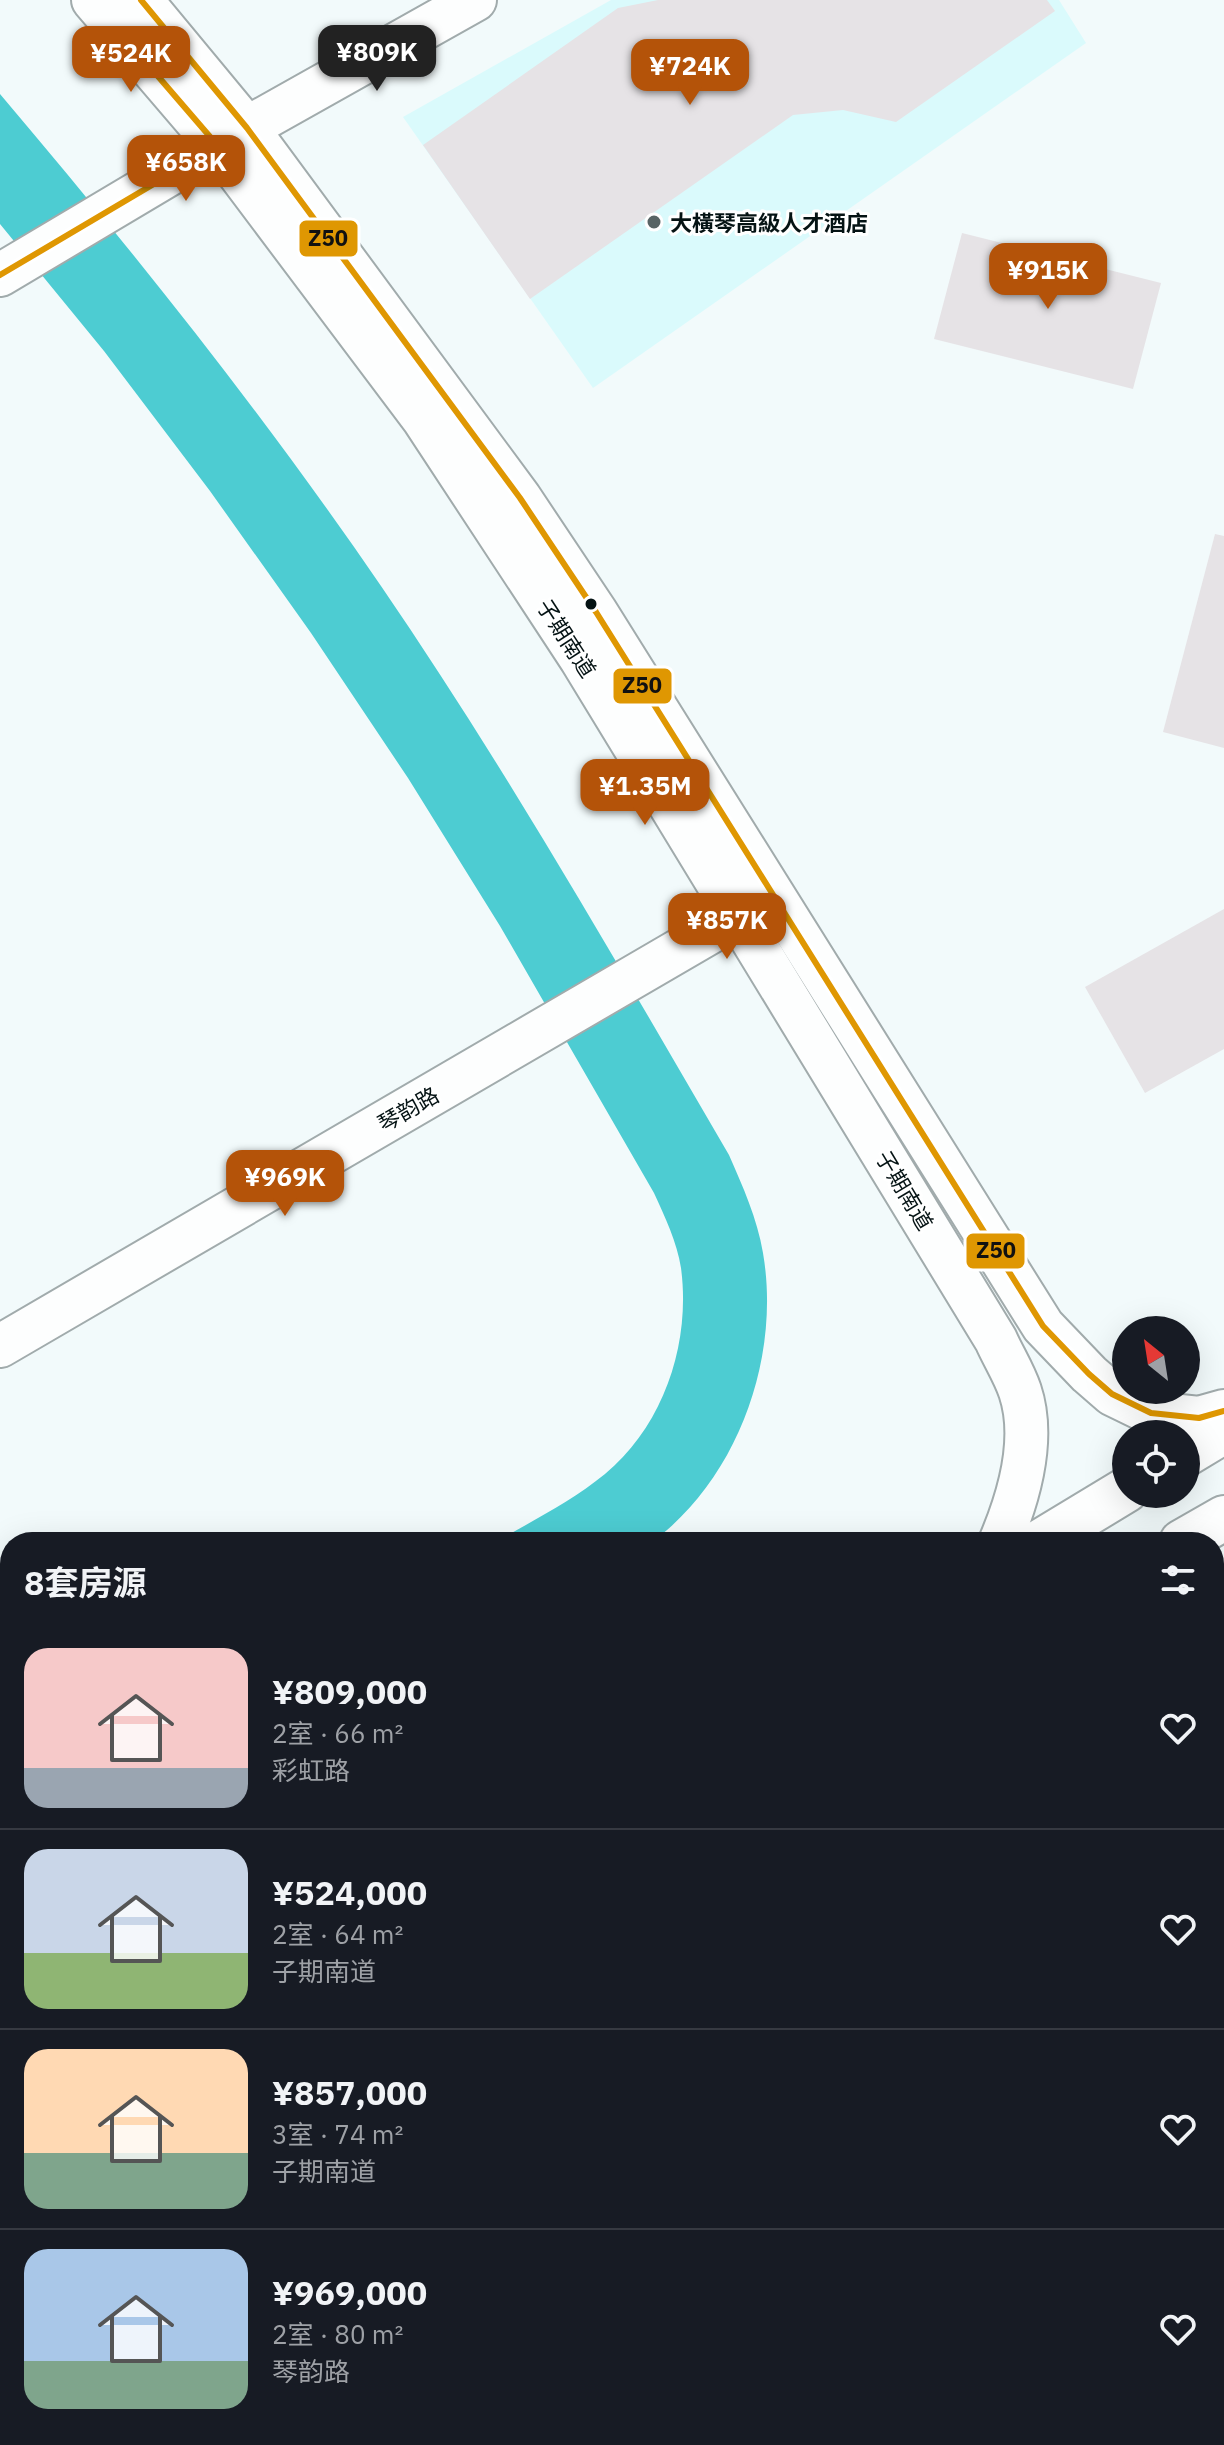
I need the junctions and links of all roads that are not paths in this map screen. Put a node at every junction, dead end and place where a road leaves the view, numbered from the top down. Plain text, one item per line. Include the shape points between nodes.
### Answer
1 (93, 0) edge
2 (141, 0) edge
3 (475, 0) edge
4 (233, 137) junction
5 (4, 273) edge
6 (773, 895) junction
7 (738, 916) junction
8 (0, 1346) edge
9 (1224, 1411) edge
10 (1224, 1431) edge
11 (1200, 1446) edge
12 (1112, 1498) edge
13 (1224, 1518) edge
14 (1004, 1532) edge
15 (1057, 1532) edge
16 (1200, 1532) edge

1 - 4 street, 子期南道
2 - 4 street, 子期南道
3 - 4 street
4 - 5 street
4 - 6 street, 子期南道 via 520,498
4 - 7 street, 子期南道 via 581,659
6 - 7 street, 琴韵路
6 - 9 street, 子期南道 via 1043,1326 1112,1394 1151,1413 1199,1418
7 - 8 street, 琴韵路
7 - 14 street, 子期南道 via 996,1340 1019,1390 1026,1421 1023,1462 1016,1505
10 - 11 main road
12 - 15 main road
13 - 16 main road

